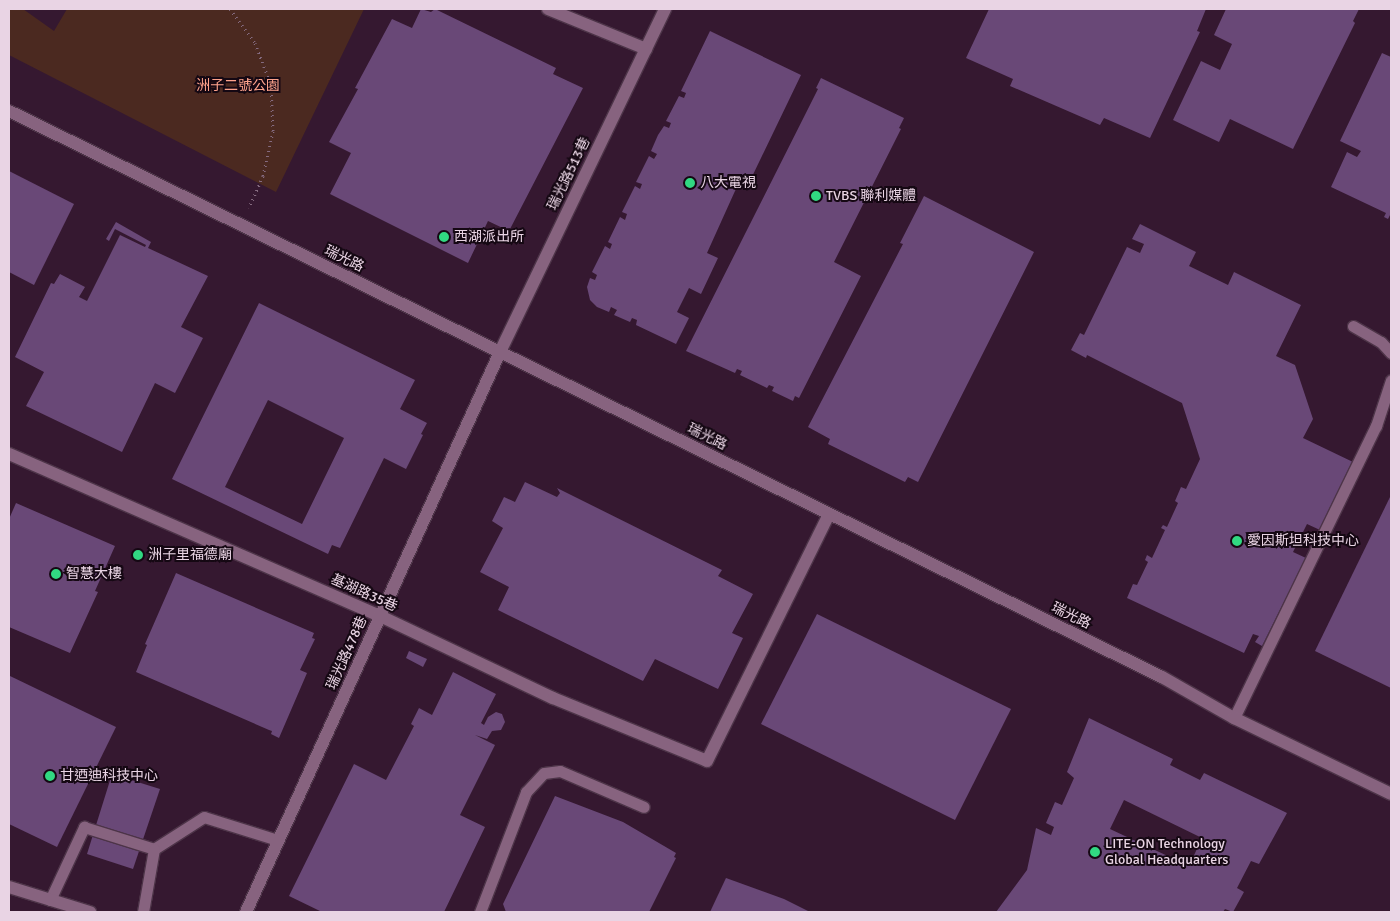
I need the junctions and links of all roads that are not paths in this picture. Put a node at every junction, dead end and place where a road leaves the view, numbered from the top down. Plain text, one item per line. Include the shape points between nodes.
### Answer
1 (548, 9) edge
2 (665, 9) edge
3 (646, 49) junction
4 (9, 111) edge
5 (1353, 326) dead end
6 (500, 352) junction
7 (1391, 353) edge
8 (1391, 380) edge
9 (9, 454) edge
10 (829, 514) junction
11 (380, 616) junction
12 (1234, 718) junction
13 (1391, 794) edge
14 (644, 807) dead end
15 (278, 840) junction
16 (154, 849) junction
17 (9, 887) edge
18 (50, 900) junction
19 (90, 912) edge
20 (143, 912) edge
21 (246, 912) edge
22 (480, 912) edge

1 - 3 street
2 - 3 street, 瑞光路513巷
3 - 6 street, 瑞光路513巷
4 - 6 street, 瑞光路
5 - 7 lane via 1381,342
6 - 10 street, 瑞光路
6 - 11 street, 瑞光路478巷
8 - 12 lane via 1376,426
9 - 11 street, 基湖路35巷
10 - 11 street, 基湖路35巷 via 707,761 553,698
10 - 12 street, 瑞光路 via 1162,677
11 - 15 street, 瑞光路478巷
12 - 13 street, 瑞光路
14 - 22 lane via 560,771 544,772 526,792
15 - 16 lane via 204,817
15 - 21 street, 瑞光路478巷
16 - 18 lane via 84,827
16 - 20 lane
17 - 18 street
18 - 19 street

